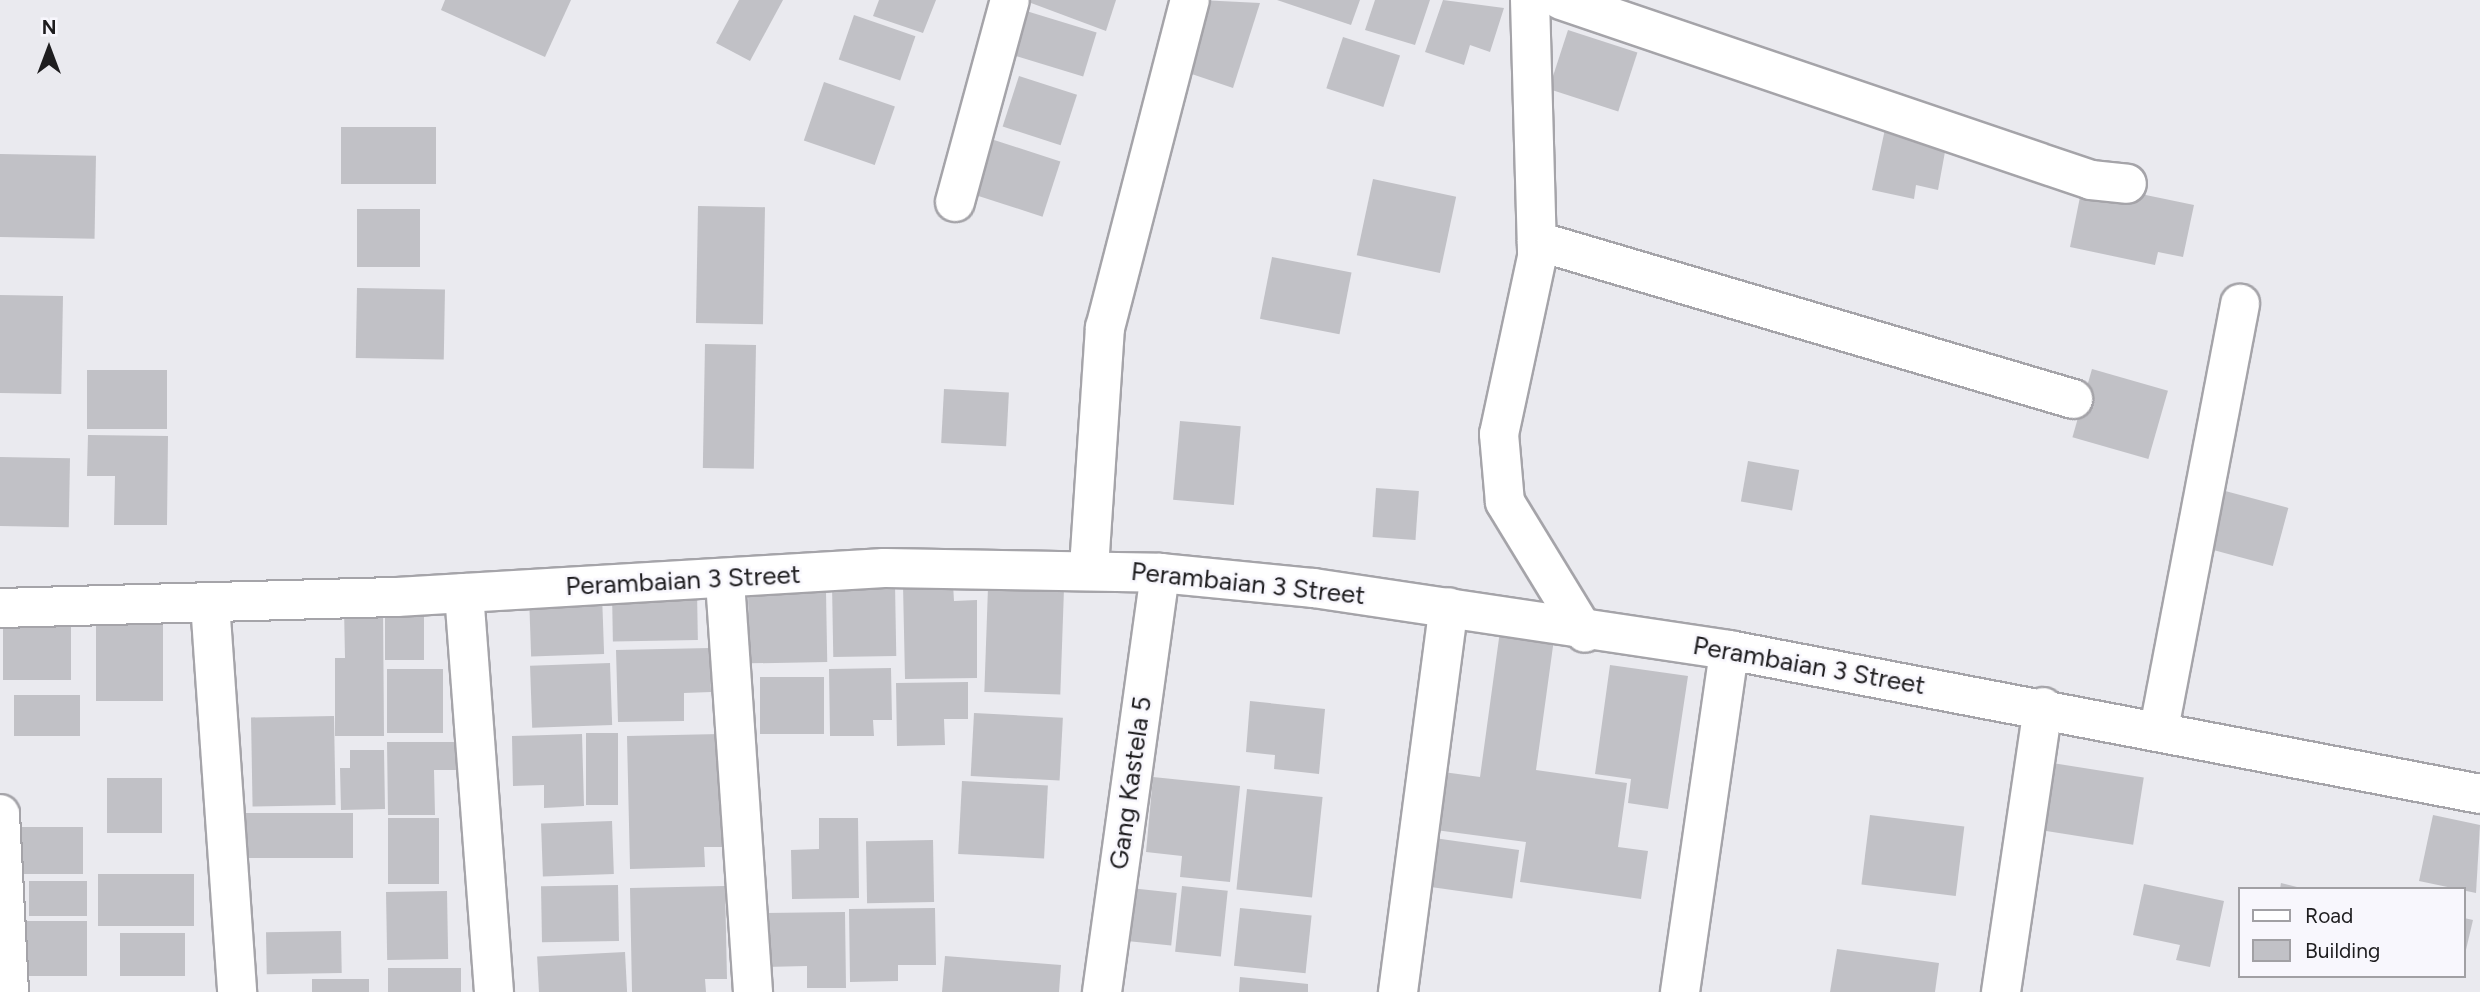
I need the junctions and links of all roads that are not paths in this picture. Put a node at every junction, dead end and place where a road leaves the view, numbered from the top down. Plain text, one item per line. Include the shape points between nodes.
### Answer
1 (1010, 0) edge
2 (1190, 0) edge
3 (1530, 0) edge
4 (1561, 0) edge
5 (2126, 184) dead end
6 (955, 202) dead end
7 (1537, 241) junction
8 (2240, 304) dead end
9 (2073, 399) dead end
10 (1089, 568) junction
11 (1160, 573) junction
12 (725, 581) junction
13 (464, 593) junction
14 (210, 603) junction
15 (1448, 607) junction
16 (0, 608) edge
17 (1585, 633) junction
18 (1729, 650) junction
19 (2043, 707) junction
20 (2159, 729) junction
21 (2480, 794) edge
22 (0, 814) edge
23 (9, 992) edge
24 (237, 992) edge
25 (494, 992) edge
26 (753, 992) edge
27 (1102, 992) edge
28 (1398, 992) edge
29 (1680, 992) edge
30 (2001, 992) edge

1 - 6 street
2 - 10 street via 1105,328
3 - 7 street
4 - 5 street via 2091,180
7 - 9 street
7 - 17 street via 1535,274 1499,435 1505,502
8 - 20 street
10 - 11 street, Perambaian 3 Street
10 - 12 street, Perambaian 3 Street via 884,568
11 - 15 street, Perambaian 3 Street
11 - 27 street, Gang Kastela 5
12 - 13 street, Perambaian 3 Street
12 - 26 street
13 - 14 street, Perambaian 3 Street
13 - 25 street
14 - 16 street, Perambaian 3 Street
14 - 24 street
15 - 17 street, Perambaian 3 Street
15 - 28 street
17 - 18 street, Perambaian 3 Street
18 - 19 street, Perambaian 3 Street
18 - 29 street
19 - 20 street, Perambaian 3 Street
19 - 30 street
20 - 21 street, Perambaian 3 Street
22 - 23 street

